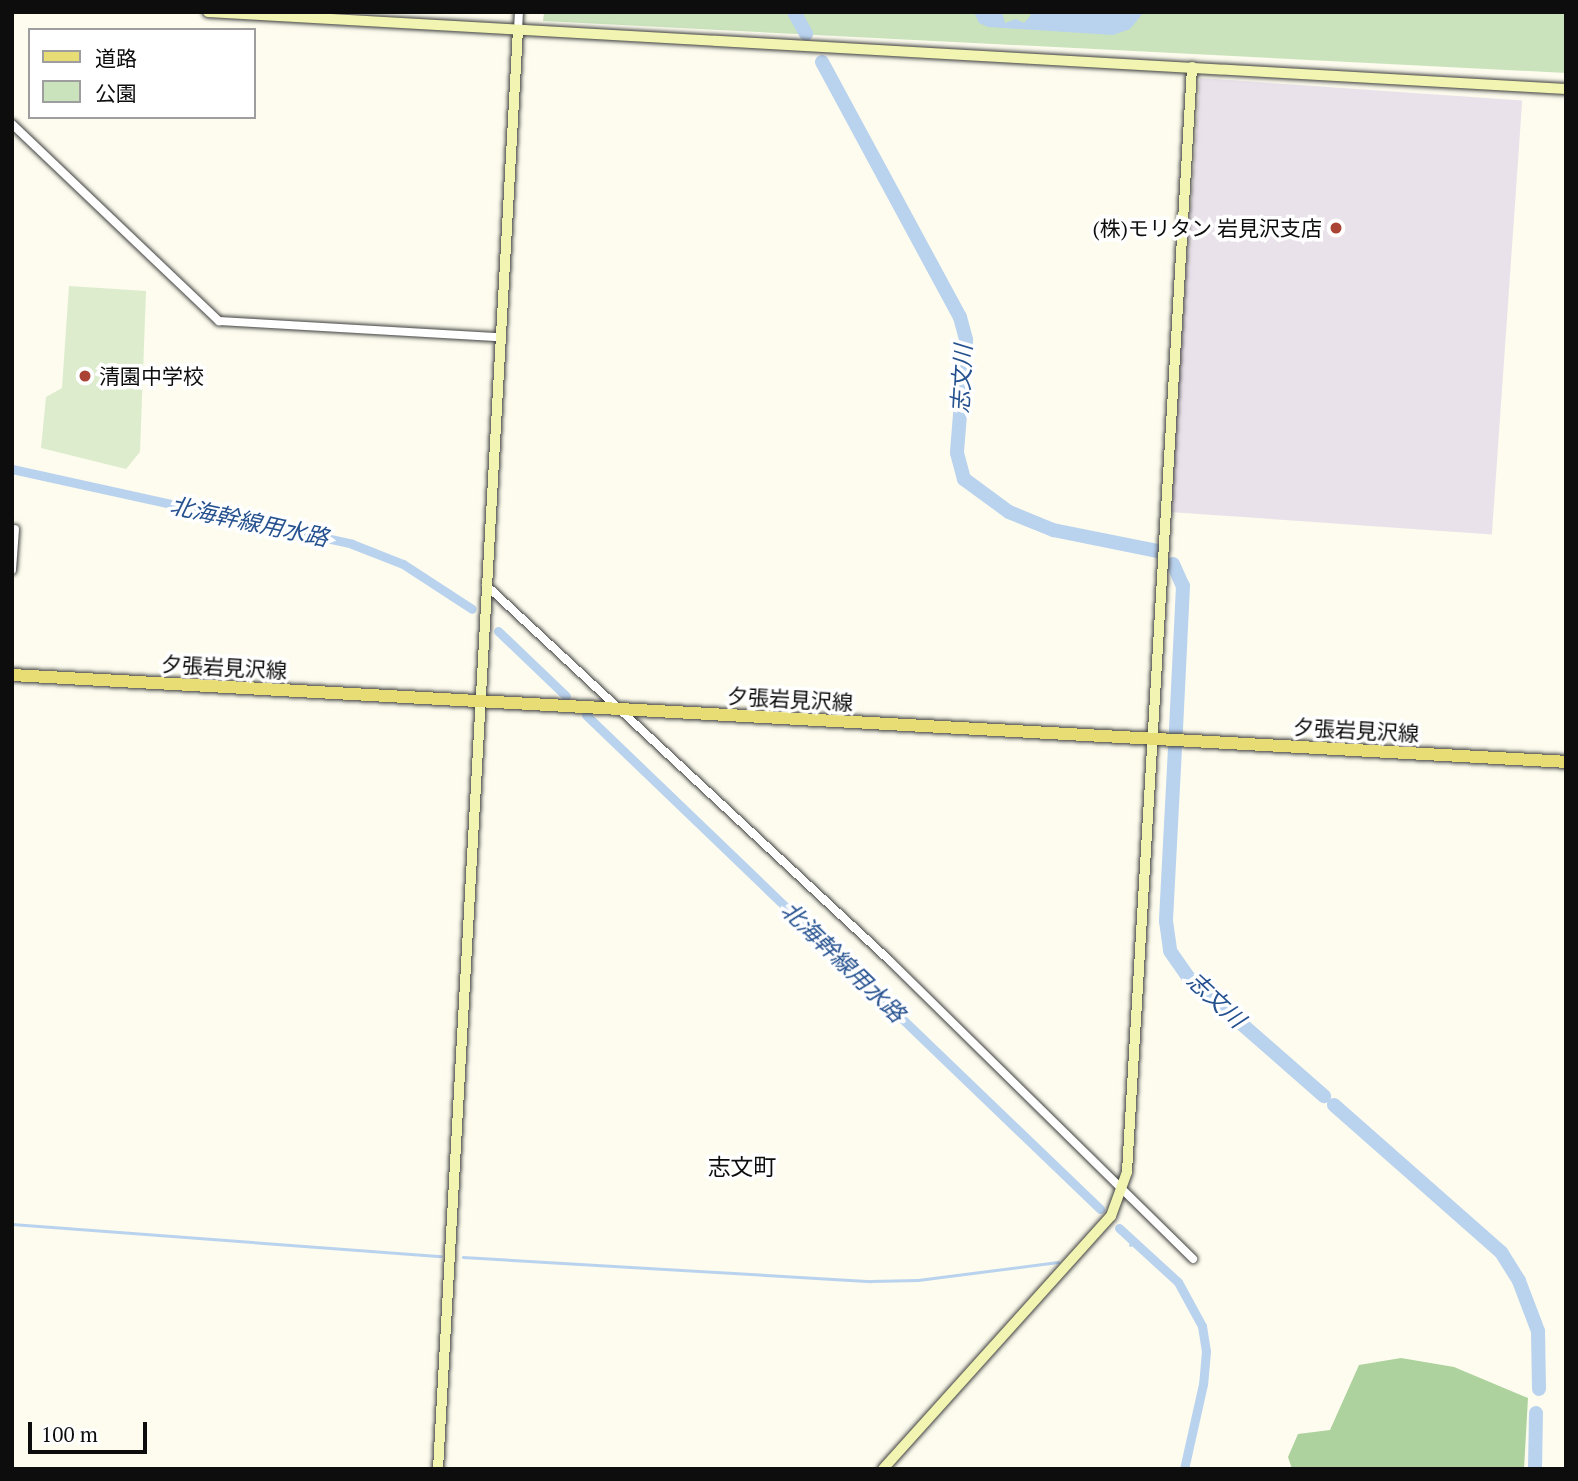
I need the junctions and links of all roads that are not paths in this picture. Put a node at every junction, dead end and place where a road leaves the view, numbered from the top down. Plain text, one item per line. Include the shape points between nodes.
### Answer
1 (208, 12) edge
2 (519, 12) edge
3 (289, 15) edge
4 (518, 30) junction
5 (1192, 67) junction
6 (1566, 89) edge
7 (12, 124) edge
8 (500, 337) junction
9 (15, 529) dead end
10 (12, 570) edge
11 (486, 584) junction
12 (12, 675) edge
13 (478, 701) junction
14 (621, 709) junction
15 (1152, 738) junction
16 (1566, 762) edge
17 (1123, 1190) junction
18 (1193, 1259) dead end
19 (438, 1469) edge
20 (883, 1469) edge

1 - 3 street
2 - 4 street
3 - 4 street
4 - 5 street
4 - 8 street
5 - 6 street
5 - 15 street
7 - 8 street via 219,321
8 - 11 street
9 - 10 street
11 - 13 street
11 - 14 street
12 - 13 main road, 夕張岩見沢線
13 - 14 main road, 夕張岩見沢線
13 - 19 street
14 - 15 main road, 夕張岩見沢線
14 - 17 street via 890,961
15 - 16 main road, 夕張岩見沢線
15 - 17 street
17 - 18 street
17 - 20 street via 1111,1216 1086,1246

